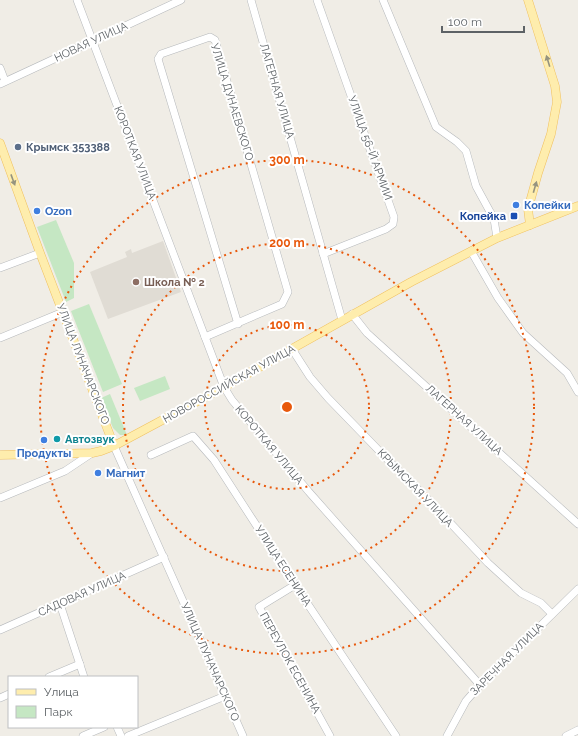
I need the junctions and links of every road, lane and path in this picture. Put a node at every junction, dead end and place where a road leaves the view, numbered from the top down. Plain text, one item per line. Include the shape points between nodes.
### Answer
1 (77, 0) edge
2 (181, 0) edge
3 (251, 0) edge
4 (317, 0) edge
5 (383, 0) edge
6 (528, 0) edge
7 (93, 41) junction
8 (0, 68) edge
9 (2, 83) edge
10 (0, 143) edge
11 (2, 156) edge
12 (578, 206) edge
13 (530, 224) junction
14 (497, 238) junction
15 (471, 251) junction
16 (40, 253) junction
17 (323, 254) junction
18 (0, 268) edge
19 (63, 312) junction
20 (352, 314) junction
21 (342, 320) junction
22 (238, 324) junction
23 (205, 337) junction
24 (0, 338) edge
25 (292, 349) junction
26 (224, 387) junction
27 (578, 392) edge
28 (114, 446) junction
29 (92, 453) junction
30 (0, 455) edge
31 (150, 455) dead end
32 (0, 498) edge
33 (578, 524) edge
34 (164, 557) junction
35 (296, 585) junction
36 (578, 589) edge
37 (60, 604) junction
38 (552, 614) junction
39 (0, 630) edge
40 (80, 664) junction
41 (51, 676) edge
42 (84, 676) edge
43 (480, 684) junction
44 (225, 696) junction
45 (100, 728) edge
46 (578, 730) edge
47 (83, 736) edge
48 (128, 736) edge
49 (243, 736) edge
50 (330, 736) edge
51 (396, 736) edge
52 (447, 736) edge
53 (566, 736) edge

1 - 7 street, КОРОТКАЯ УЛИЦА
2 - 7 street, НОВАЯ УЛИЦА
3 - 17 street, ЛАГЕРНАЯ УЛИЦА
4 - 17 street, УЛИЦА 56-Й АРМИИ via 394,217 393,224 386,229
5 - 14 street via 436,127 466,151 476,186 494,219
13 -> 6 main road via 528,209 552,134 557,102 555,86
7 - 9 street, НОВАЯ УЛИЦА
7 - 23 street, КОРОТКАЯ УЛИЦА
8 - 9 street
10 - 11 main road, УЛИЦА ЛУНАЧАРСКОГО
11 -> 16 main road, УЛИЦА ЛУНАЧАРСКОГО
12 - 13 main road, НОВОРОССИЙСКАЯ УЛИЦА
13 - 14 main road, НОВОРОССИЙСКАЯ УЛИЦА
14 - 15 main road, НОВОРОССИЙСКАЯ УЛИЦА
15 - 20 main road, НОВОРОССИЙСКАЯ УЛИЦА
15 - 27 street via 498,298 523,333 567,373
16 - 18 street
16 - 19 main road, УЛИЦА ЛУНАЧАРСКОГО
17 - 21 street, ЛАГЕРНАЯ УЛИЦА
19 - 24 street
19 - 28 main road, УЛИЦА ЛУНАЧАРСКОГО
20 - 21 main road, НОВОРОССИЙСКАЯ УЛИЦА
20 - 33 street, ЛАГЕРНАЯ УЛИЦА via 367,334
21 - 25 main road, НОВОРОССИЙСКАЯ УЛИЦА
22 - 22 street, УЛИЦА ДУНАЕВСКОГО via 282,304 288,292 215,40 210,37 161,54 158,59
22 - 23 street
23 - 26 street, КОРОТКАЯ УЛИЦА
25 - 26 main road, НОВОРОССИЙСКАЯ УЛИЦА
25 - 38 street, КРЫМСКАЯ УЛИЦА via 310,377 328,398 488,563 521,593 541,603
26 - 28 main road, НОВОРОССИЙСКАЯ УЛИЦА
26 - 43 street, КОРОТКАЯ УЛИЦА via 309,492
28 - 29 main road, НОВОРОССИЙСКАЯ УЛИЦА
28 - 34 street, УЛИЦА ЛУНАЧАРСКОГО
29 - 30 main road
29 - 32 street, НОВОРОССИЙСКАЯ УЛИЦА via 66,471
31 - 35 street, УЛИЦА ЕСЕНИНА via 193,436 214,460
34 - 37 street, САДОВАЯ УЛИЦА
34 - 44 street, УЛИЦА ЛУНАЧАРСКОГО
35 - 50 street, ПЕРЕУЛОК ЕСЕНИНА via 259,606
35 - 51 street, УЛИЦА ЕСЕНИНА
36 - 38 street, ЗАРЕЧНАЯ УЛИЦА
37 - 39 street, САДОВАЯ УЛИЦА
37 - 40 street
38 - 43 street, ЗАРЕЧНАЯ УЛИЦА
40 - 41 street
40 - 42 street
43 - 52 street, ЗАРЕЧНАЯ УЛИЦА via 466,701
44 - 48 street
44 - 49 street, УЛИЦА ЛУНАЧАРСКОГО
45 - 47 street
46 - 53 street

